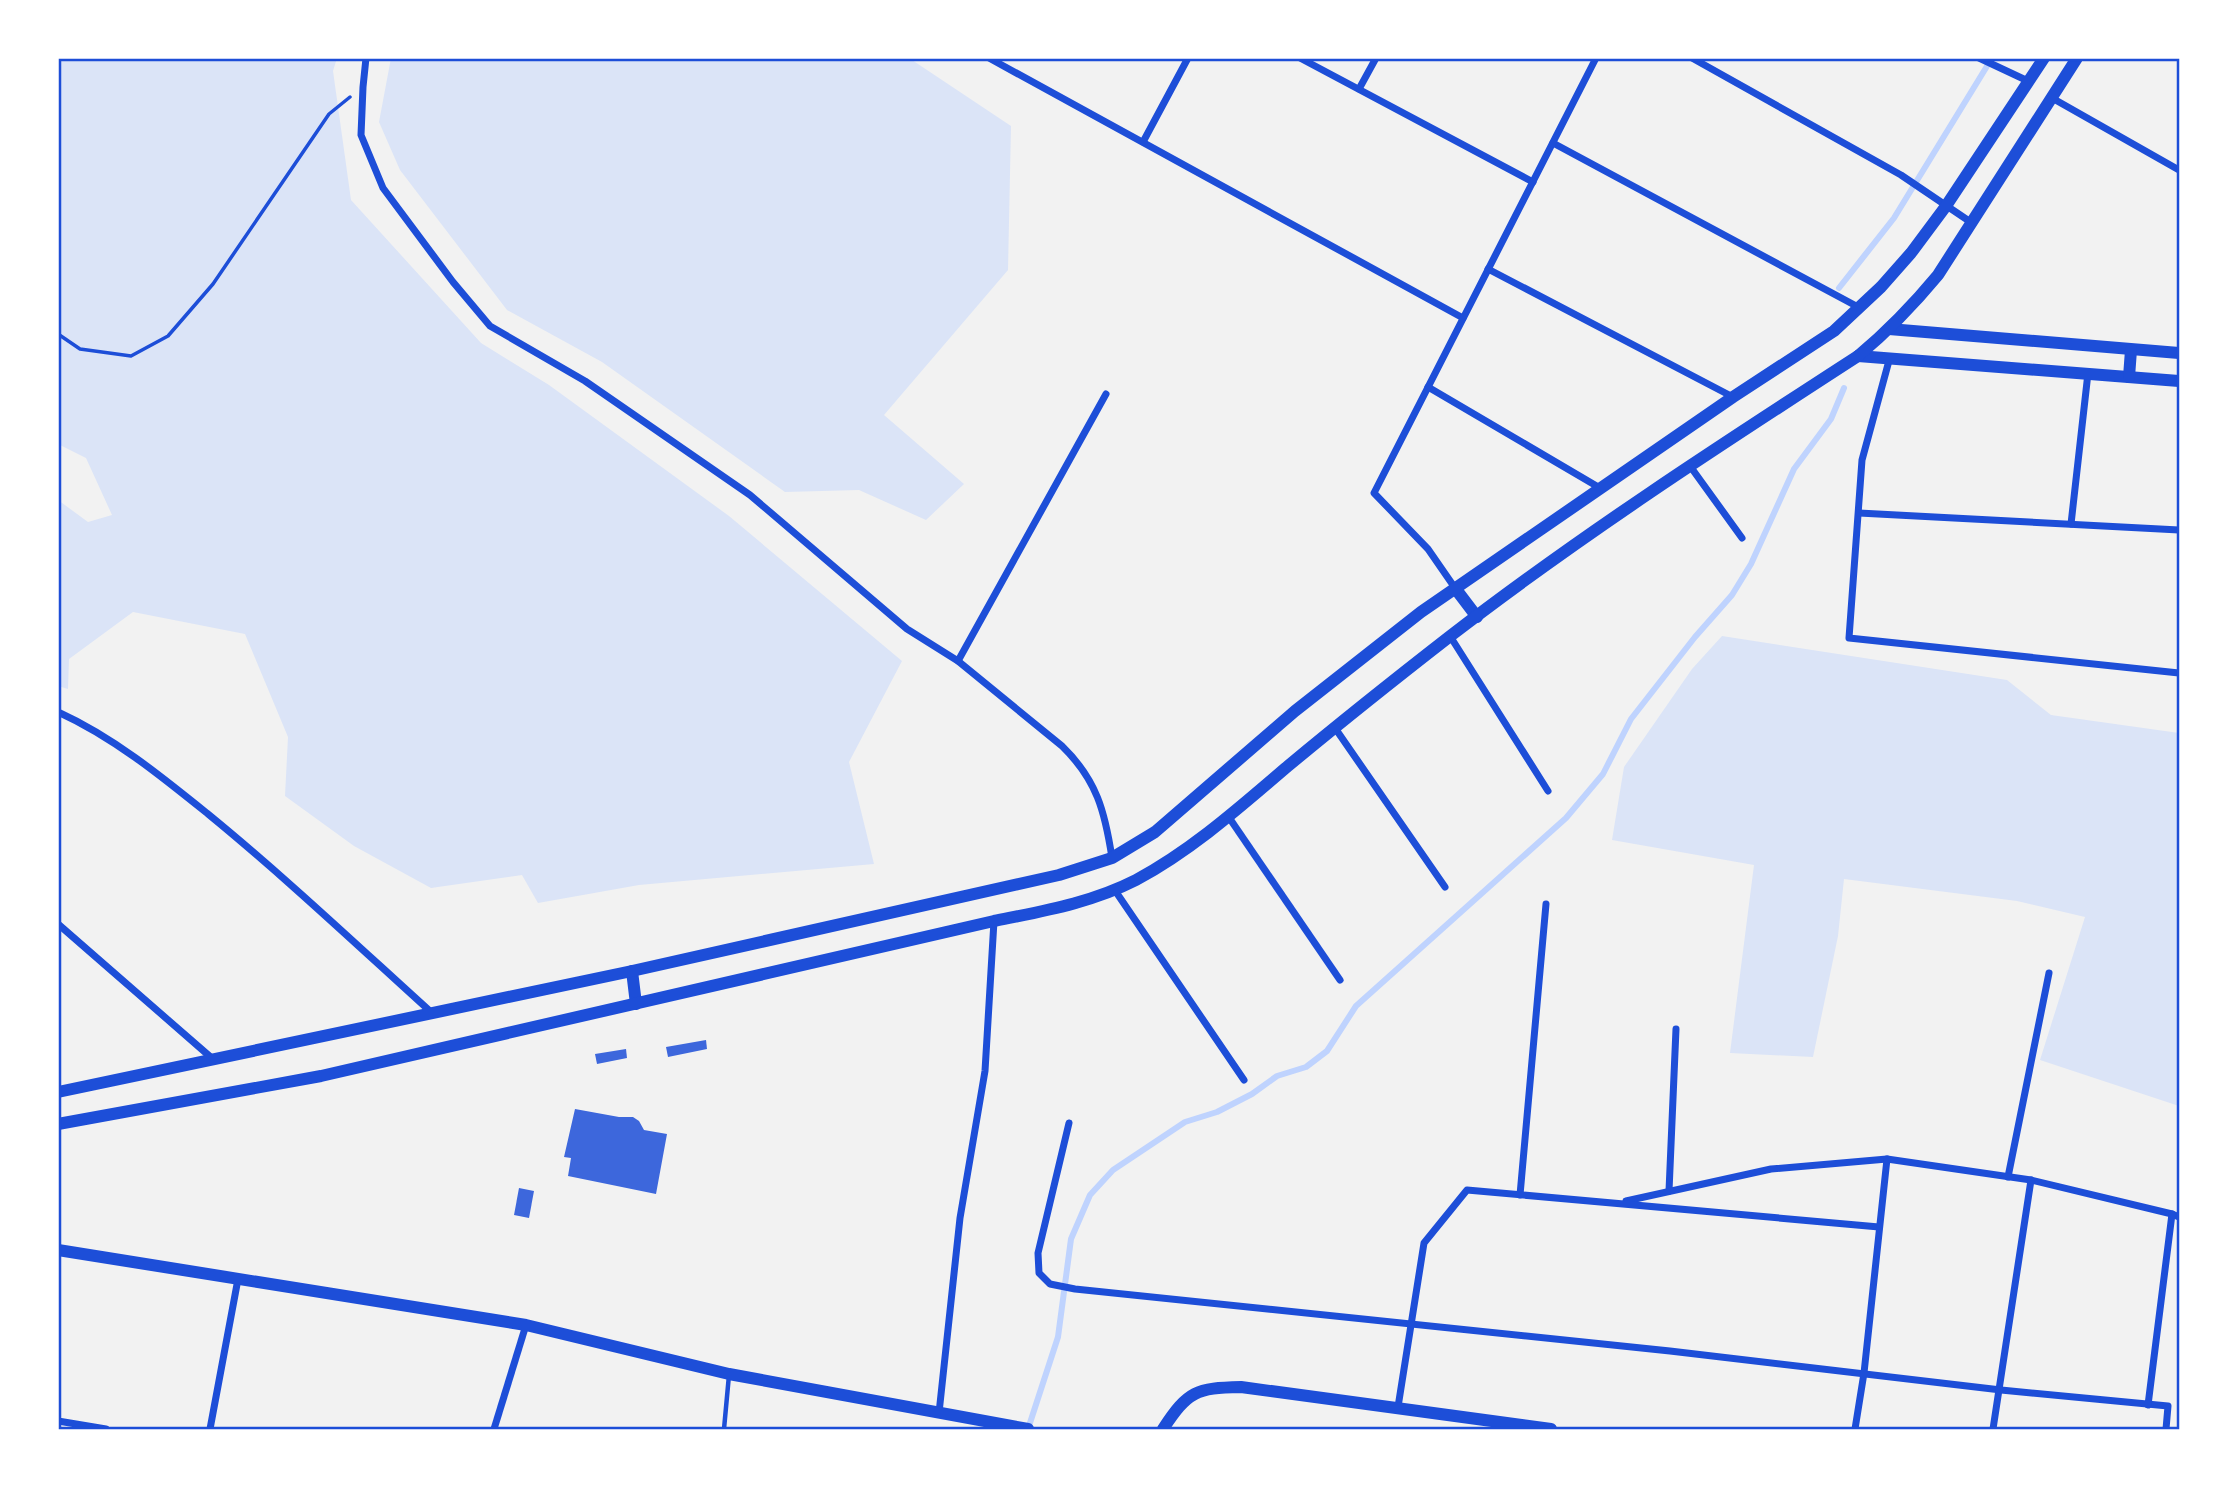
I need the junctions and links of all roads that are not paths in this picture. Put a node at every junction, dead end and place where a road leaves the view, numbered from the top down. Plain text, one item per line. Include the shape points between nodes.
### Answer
1 (366, 58) edge
2 (989, 58) edge
3 (1188, 58) edge
4 (1300, 58) edge
5 (1376, 58) edge
6 (1596, 58) edge
7 (1692, 58) edge
8 (1979, 58) edge
9 (2044, 58) edge
10 (2077, 58) edge
11 (2028, 81) junction
12 (1359, 89) junction
13 (2052, 98) junction
14 (1143, 142) junction
15 (1553, 142) junction
16 (2179, 170) edge
17 (1532, 182) junction
18 (1946, 206) junction
19 (1972, 223) junction
20 (1488, 269) junction
21 (1861, 309) junction
22 (1463, 318) junction
23 (1889, 329) junction
24 (2131, 350) junction
25 (2179, 353) edge
26 (1858, 356) junction
27 (1890, 357) junction
28 (2088, 373) junction
29 (2129, 377) junction
30 (2179, 381) edge
31 (1428, 387) junction
32 (1106, 394) dead end
33 (1733, 397) junction
34 (1690, 465) junction
35 (1600, 488) junction
36 (1859, 513) junction
37 (2071, 524) junction
38 (2179, 530) edge
39 (1742, 538) dead end
40 (1455, 588) junction
41 (1477, 617) junction
42 (1450, 636) junction
43 (958, 662) junction
44 (2179, 673) edge
45 (58, 712) edge
46 (1335, 728) junction
47 (1548, 791) dead end
48 (1228, 816) junction
49 (1112, 858) junction
50 (1445, 887) dead end
51 (1114, 889) junction
52 (1546, 904) dead end
53 (994, 921) junction
54 (58, 924) edge
55 (632, 971) junction
56 (2049, 973) dead end
57 (1340, 980) dead end
58 (636, 1004) junction
59 (433, 1013) junction
60 (1676, 1029) dead end
61 (215, 1061) junction
62 (1244, 1080) dead end
63 (58, 1092) edge
64 (1069, 1123) dead end
65 (58, 1124) edge
66 (1887, 1159) junction
67 (2008, 1177) junction
68 (2031, 1180) junction
69 (1669, 1191) junction
70 (1520, 1195) junction
71 (1618, 1203) junction
72 (2176, 1215) edge
73 (1879, 1227) junction
74 (58, 1250) edge
75 (239, 1278) junction
76 (1411, 1324) junction
77 (526, 1325) junction
78 (1864, 1373) junction
79 (729, 1374) junction
80 (2001, 1390) junction
81 (2148, 1405) junction
82 (1398, 1407) junction
83 (939, 1413) junction
84 (58, 1421) edge
85 (106, 1429) edge
86 (210, 1429) edge
87 (494, 1429) edge
88 (724, 1429) edge
89 (1028, 1429) edge
90 (1163, 1429) edge
91 (1551, 1429) edge
92 (1855, 1429) edge
93 (1993, 1429) edge
94 (2166, 1429) edge

1 - 43 street via 361,135 383,188 490,326 585,381 750,495 907,629
2 - 14 street
3 - 14 street
4 - 12 street
5 - 12 street
6 - 15 street
7 - 18 street
8 - 11 street
9 - 11 main road
10 - 13 main road
11 - 18 main road
12 - 17 street
13 - 16 street
13 - 19 main road
14 - 22 street
15 - 17 street
15 - 21 street
17 - 20 street
18 - 19 street
18 - 21 main road
19 - 23 main road via 1938,275
20 - 22 street
20 - 33 street
21 - 33 main road
22 - 31 street
23 - 24 main road
23 - 26 main road
24 - 25 main road
24 - 29 main road
26 - 27 main road
26 - 34 main road
27 - 28 main road
27 - 36 street via 1862,460
28 - 29 main road
28 - 37 street
29 - 30 main road
31 - 35 street
31 - 40 street via 1374,493 1428,549
32 - 43 street
33 - 35 main road
34 - 39 street
34 - 41 main road
35 - 40 main road
36 - 37 street
36 - 44 street via 1849,638
37 - 38 street
40 - 41 main road
40 - 49 main road via 1295,711 1154,832
41 - 42 main road
42 - 46 main road
42 - 47 street
43 - 49 street via 1078,761 1097,792
45 - 59 street via 115,743 189,799
46 - 48 main road
46 - 50 street
48 - 51 main road via 1165,862
48 - 57 street
49 - 55 main road via 1059,875
51 - 53 main road via 1062,908
51 - 62 street
52 - 70 street
53 - 58 main road
53 - 83 street via 985,1071 960,1218
54 - 61 street
55 - 58 main road
55 - 59 main road
56 - 67 street
58 - 65 main road via 321,1076
59 - 61 main road
60 - 69 street
61 - 63 main road
64 - 76 street via 1038,1253 1039,1273 1050,1284
66 - 67 street
66 - 69 street via 1771,1169
66 - 73 street
67 - 68 street
68 - 72 street
68 - 80 street
69 - 71 street
70 - 71 street
70 - 76 street via 1467,1190 1424,1243
71 - 73 street
72 - 81 street
73 - 78 street
74 - 75 main road
75 - 77 main road
75 - 86 street
76 - 78 street
76 - 82 street
77 - 79 main road
77 - 87 street
78 - 80 street
78 - 92 street
79 - 83 main road
79 - 88 lane
80 - 81 street
80 - 93 street
81 - 94 street via 2168,1406
82 - 90 main road via 1222,1388 1188,1396
82 - 91 main road
83 - 89 main road
84 - 85 street

